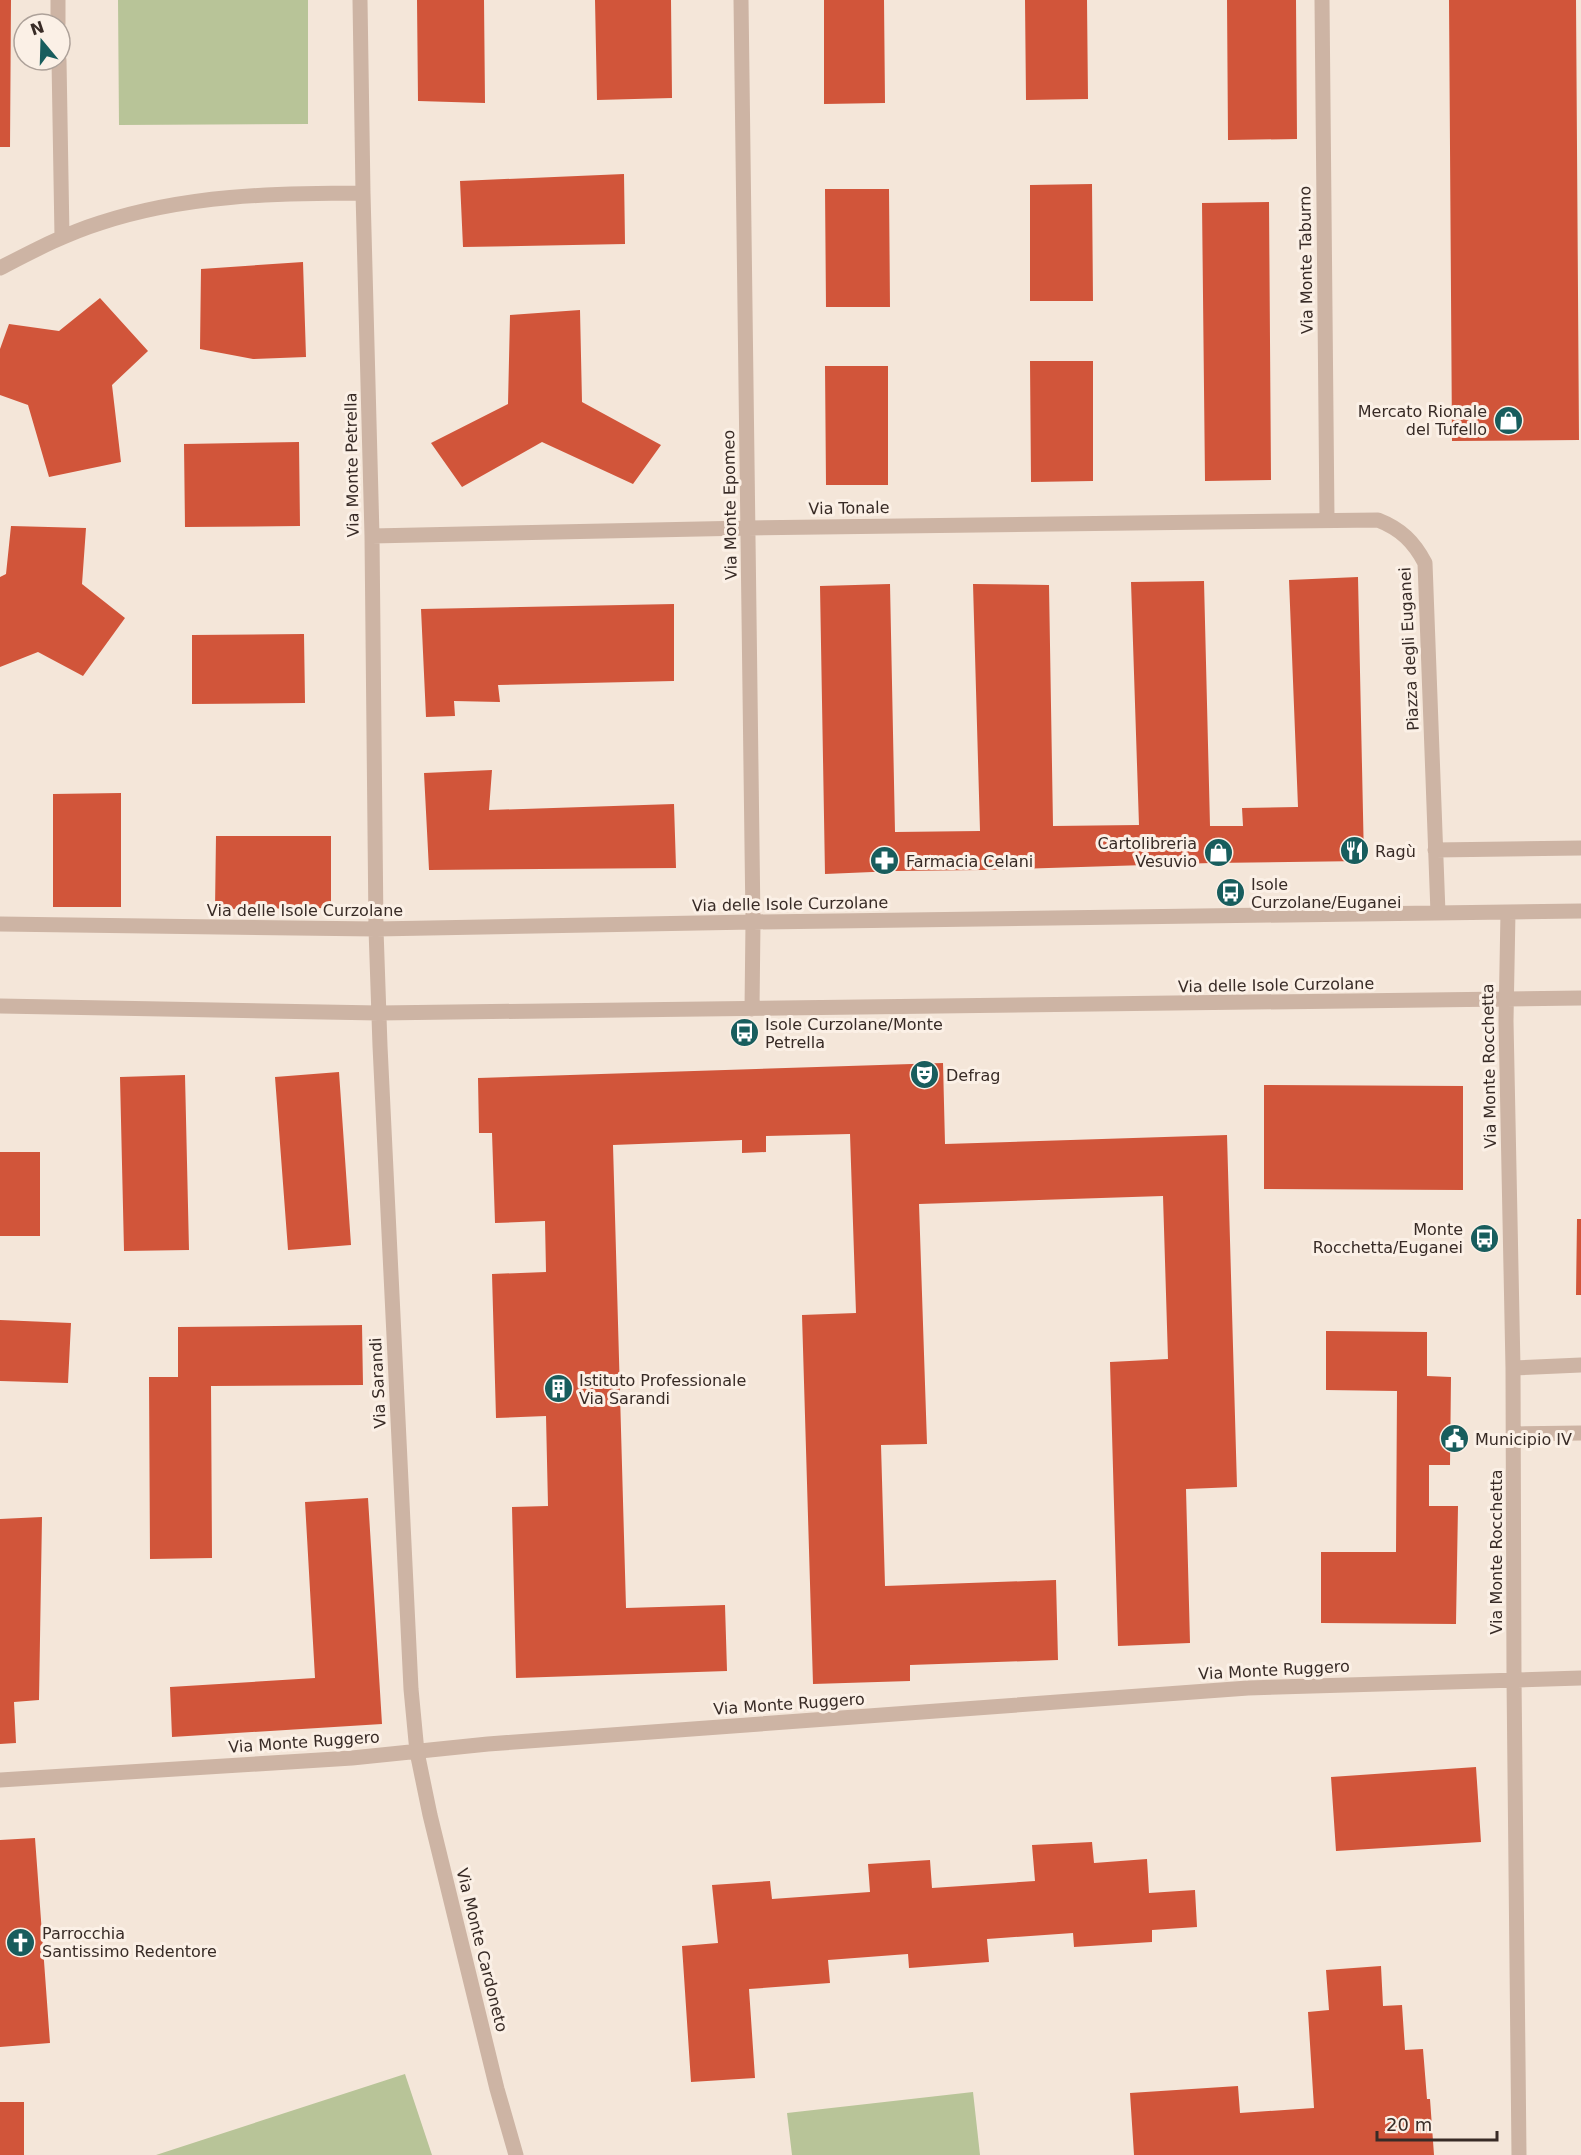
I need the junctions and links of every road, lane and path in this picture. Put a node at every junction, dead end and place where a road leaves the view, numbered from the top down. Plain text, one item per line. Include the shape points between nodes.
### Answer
1 (360, 0) edge
2 (741, 0) edge
3 (1322, 0) edge
4 (59, 72) edge
5 (363, 193) junction
6 (62, 237) junction
7 (0, 268) edge
8 (1327, 519) junction
9 (748, 528) junction
10 (372, 536) junction
11 (1581, 848) edge
12 (1435, 850) junction
13 (1581, 911) edge
14 (1508, 912) junction
15 (1438, 913) junction
16 (753, 922) junction
17 (0, 924) edge
18 (376, 929) junction
19 (1581, 998) edge
20 (1507, 999) junction
21 (0, 1006) edge
22 (752, 1009) junction
23 (379, 1013) junction
24 (1581, 1365) edge
25 (1514, 1368) junction
26 (1581, 1433) edge
27 (1514, 1434) junction
28 (1581, 1677) edge
29 (1514, 1678) junction
30 (417, 1752) junction
31 (0, 1780) edge
32 (516, 2155) edge
33 (1519, 2155) edge

1 - 5 street, Via Monte Petrella
2 - 9 street, Via Monte Epomeo
3 - 8 street, Via Monte Taburno
4 - 6 street
5 - 6 street via 255,194 186,202 126,215
5 - 10 street, Via Monte Petrella
6 - 7 street
8 - 9 street, Via Tonale
8 - 12 street, Piazza degli Euganei via 1368,519 1391,525 1410,540 1425,563
9 - 10 street, Via Tonale
9 - 16 street, Via Monte Epomeo
10 - 18 street, Via Monte Petrella
11 - 12 street
12 - 15 street, Piazza degli Euganei
13 - 14 street, Via delle Isole Curzolane
14 - 15 street, Via delle Isole Curzolane
14 - 20 street, Via Monte Rocchetta
15 - 16 street, Via delle Isole Curzolane
16 - 18 street, Via delle Isole Curzolane
16 - 22 street, Via Monte Epomeo
17 - 18 street, Via delle Isole Curzolane
18 - 23 street, Via Monte Petrella
19 - 20 street, Via delle Isole Curzolane
20 - 22 street, Via delle Isole Curzolane
20 - 25 street, Via Monte Rocchetta
21 - 23 street, Via delle Isole Curzolane
22 - 23 street, Via delle Isole Curzolane
23 - 30 street, Via Sarandi
24 - 25 street
25 - 27 street, Via Monte Rocchetta
26 - 27 street
27 - 29 street, Via Monte Rocchetta
28 - 29 street, Via Monte Ruggero
29 - 30 street, Via Monte Ruggero via 1248,1688
29 - 33 street, Via Monte Rocchetta
30 - 31 street, Via Monte Ruggero
30 - 32 street, Via Monte Cardoneto

